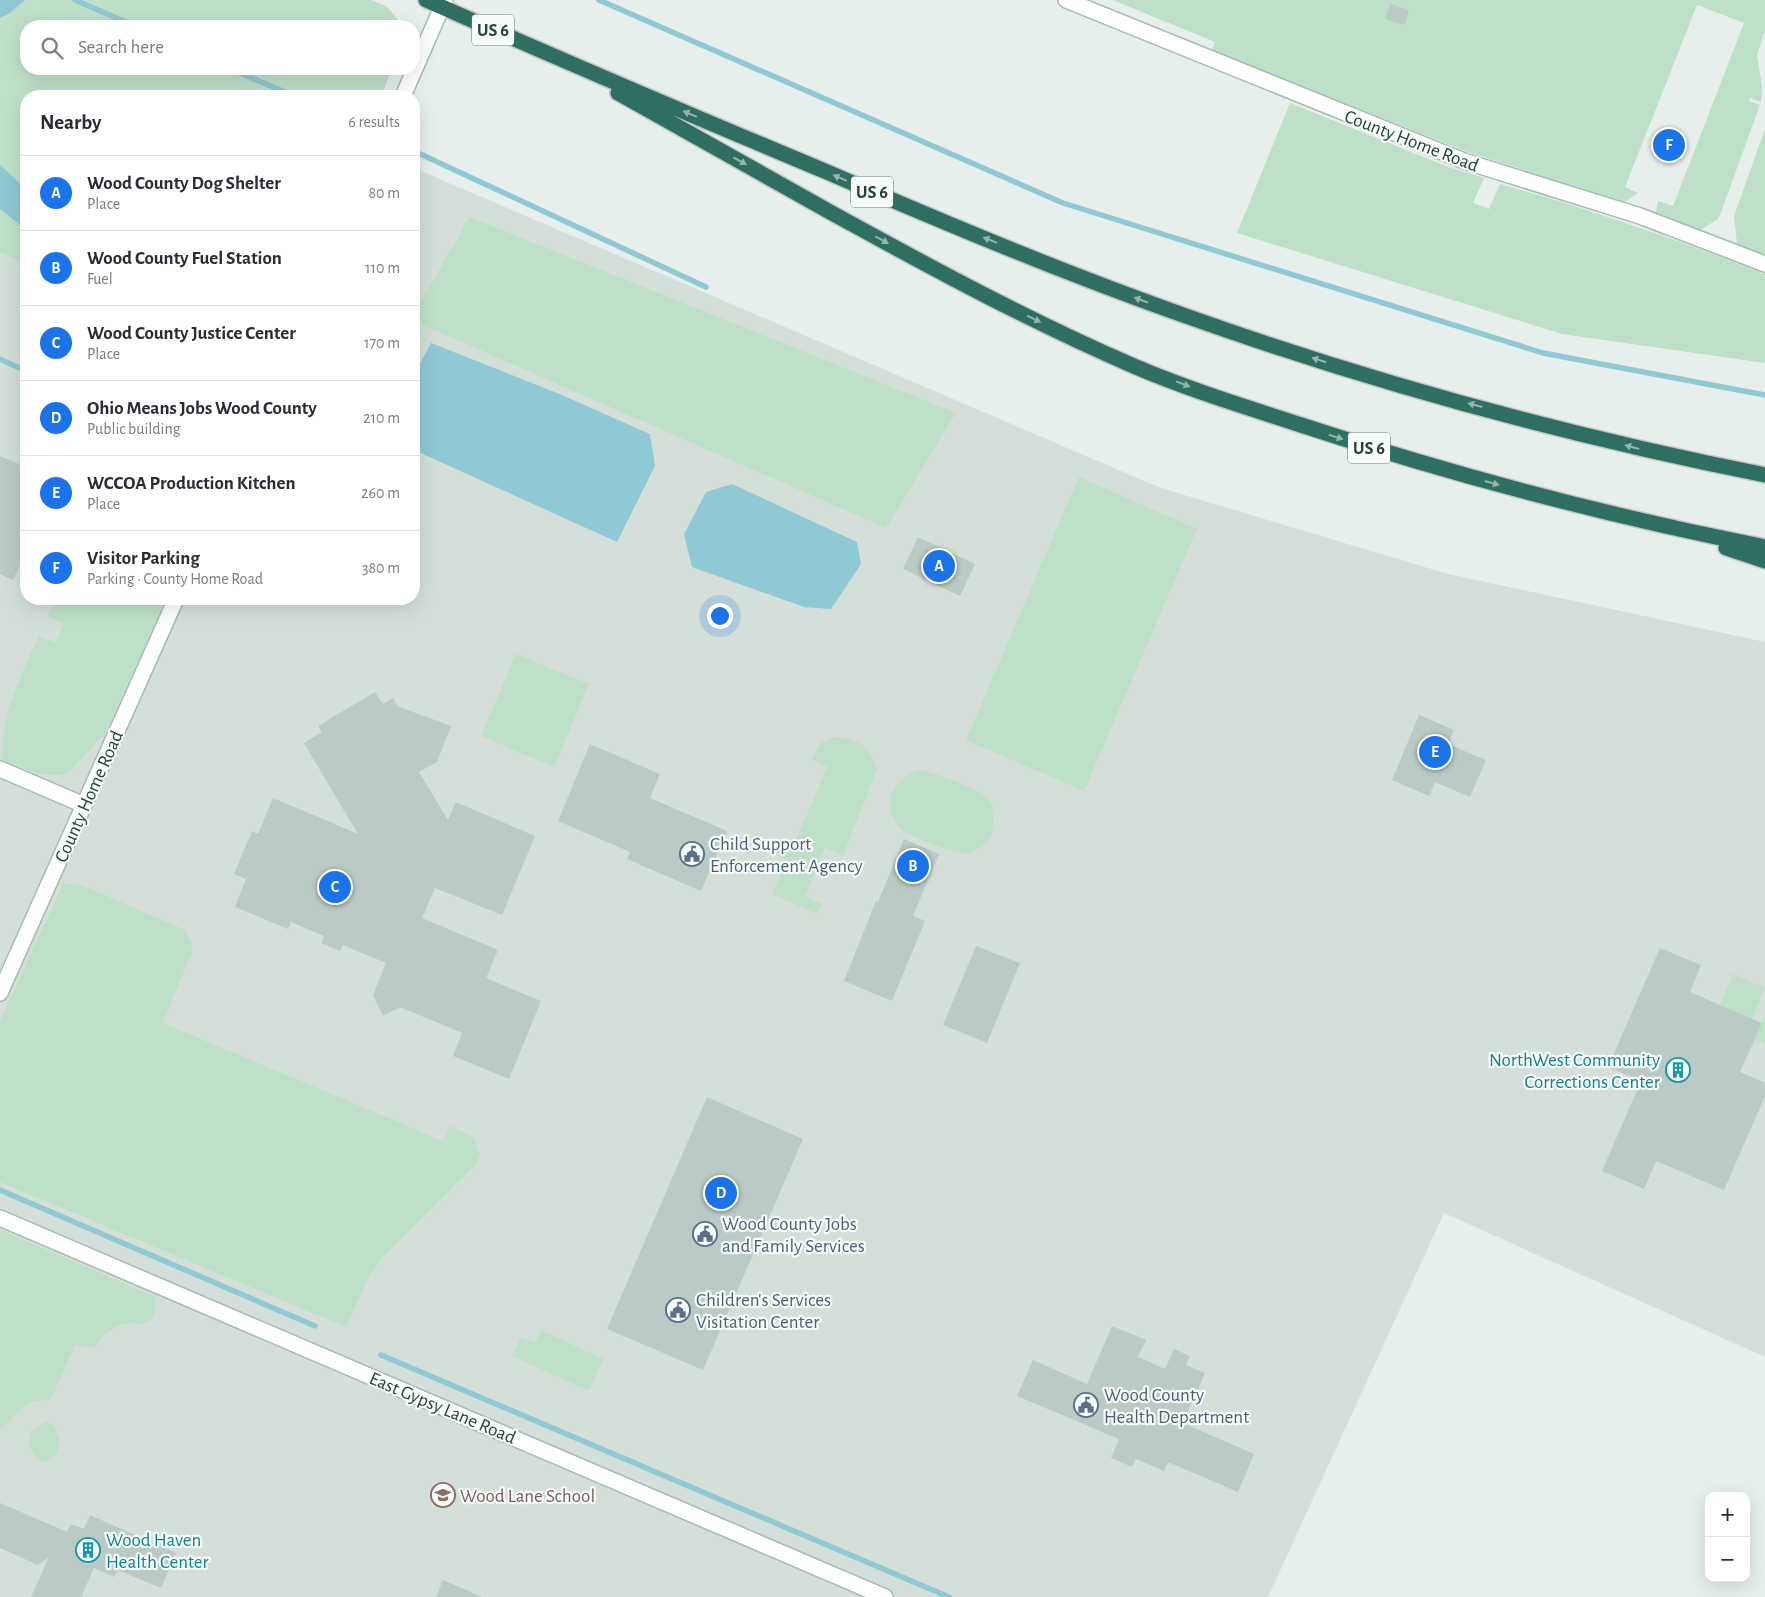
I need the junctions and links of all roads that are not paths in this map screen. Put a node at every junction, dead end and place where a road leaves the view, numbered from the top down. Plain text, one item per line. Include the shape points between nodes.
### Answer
1 (426, 0) edge
2 (1066, 0) edge
3 (443, 4) edge
4 (420, 57) edge
5 (560, 60) junction
6 (412, 75) edge
7 (406, 90) edge
8 (1765, 264) edge
9 (1661, 454) junction
10 (1765, 467) edge
11 (1765, 475) edge
12 (1654, 524) junction
13 (1765, 548) edge
14 (1765, 561) edge
15 (173, 605) edge
16 (0, 769) edge
17 (84, 805) junction
18 (0, 993) edge
19 (0, 1218) edge
20 (885, 1597) edge

1 - 3 highway, US 6
2 - 8 street, County Home Road via 1464,161 1640,216
3 - 4 street
3 - 5 highway, US 6
9 -> 5 highway, US 6 via 1390,383 1186,317 930,216
5 -> 12 highway, US 6 via 910,256 1137,367 1380,451 1501,486
6 - 7 street
9 - 10 highway
9 - 11 highway, US 6
12 - 13 highway, US 6
12 - 14 highway
15 - 17 street, County Home Road
16 - 17 street
17 - 18 street, County Home Road
19 - 20 street, East Gypsy Lane Road

